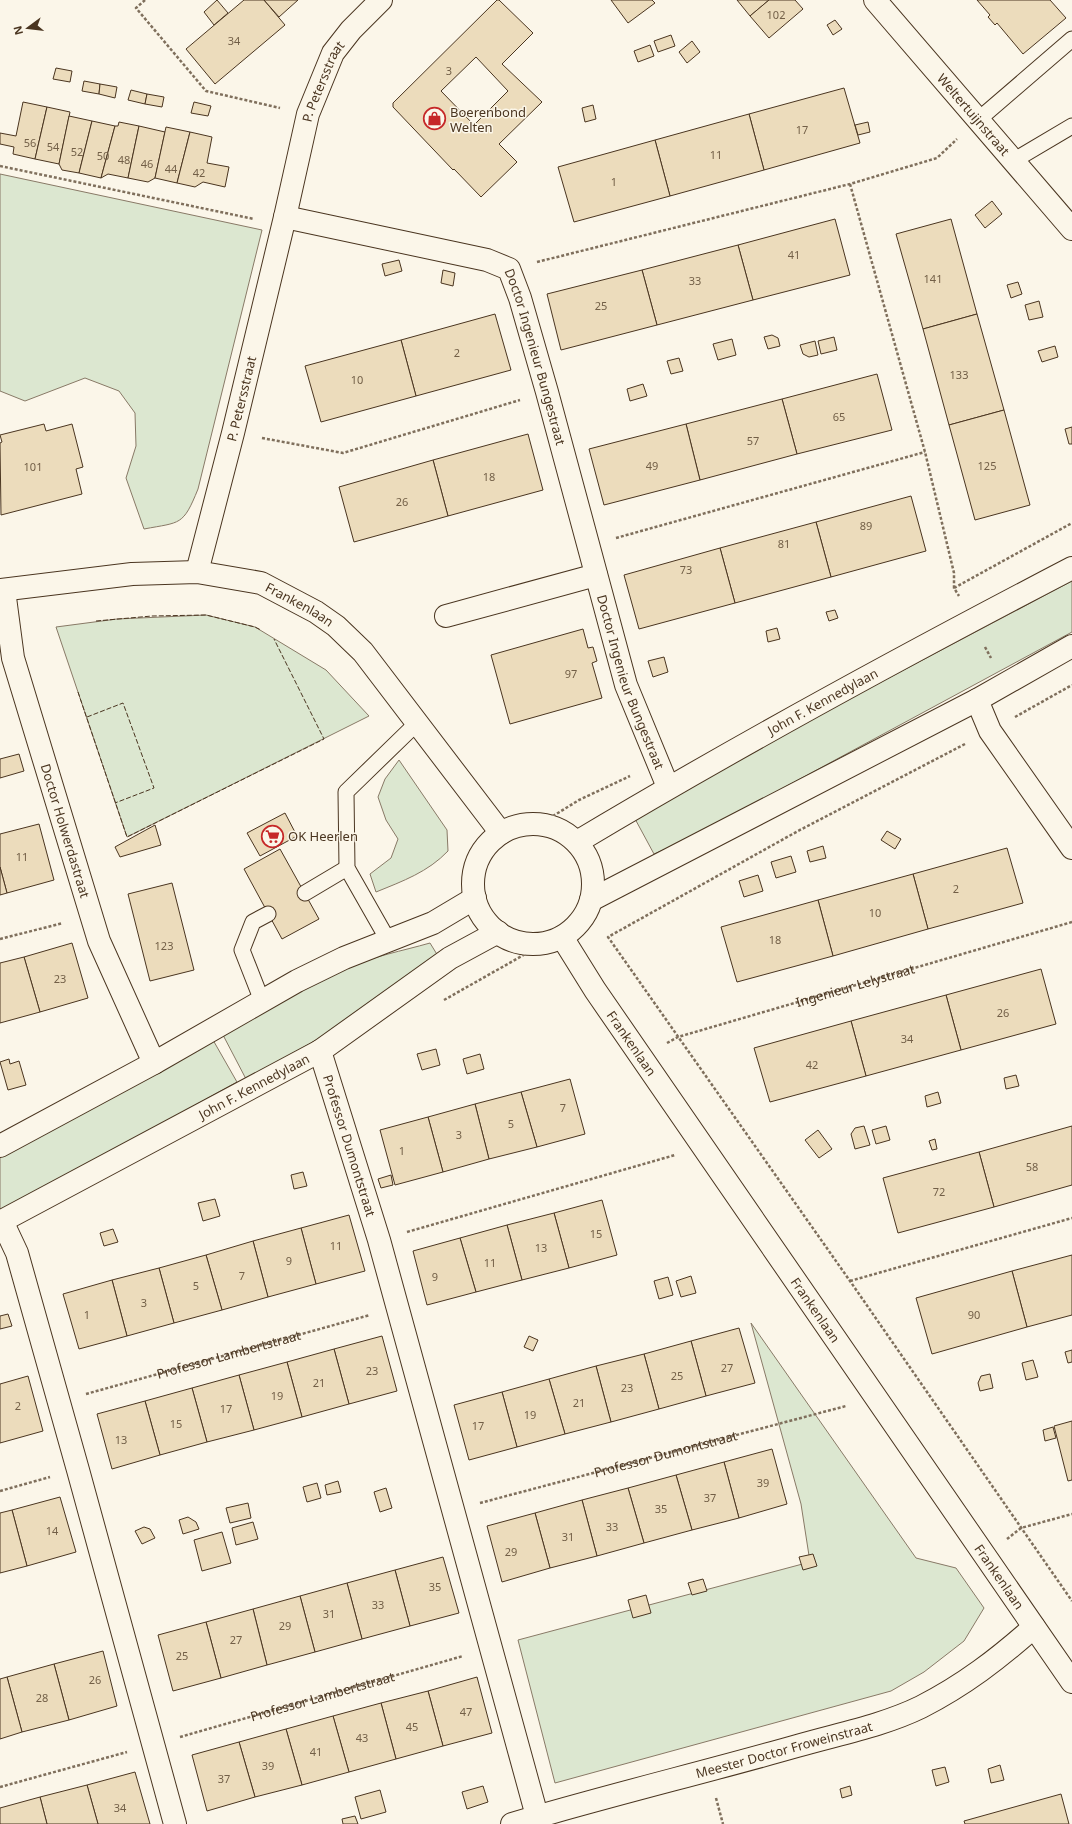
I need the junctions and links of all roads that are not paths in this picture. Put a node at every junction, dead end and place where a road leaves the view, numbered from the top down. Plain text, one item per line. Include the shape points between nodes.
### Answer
1 (381, 0) edge
2 (875, 0) edge
3 (1072, 39) edge
4 (978, 120) junction
5 (1072, 126) edge
6 (1013, 161) junction
7 (284, 221) junction
8 (1072, 229) edge
9 (1072, 568) edge
10 (197, 572) junction
11 (596, 575) junction
12 (2, 590) edge
13 (446, 616) dead end
14 (1072, 646) edge
15 (977, 700) junction
16 (417, 723) junction
17 (668, 787) junction
18 (501, 833) junction
19 (577, 842) junction
20 (1072, 848) edge
21 (347, 868) junction
22 (305, 893) dead end
23 (475, 898) junction
24 (591, 900) junction
25 (268, 914) dead end
26 (498, 932) junction
27 (562, 937) junction
28 (388, 940) junction
29 (262, 1001) junction
30 (320, 1051) junction
31 (154, 1064) junction
32 (0, 1146) edge
33 (1, 1222) edge
34 (1034, 1627) junction
35 (1072, 1682) edge
36 (537, 1816) junction
37 (175, 1824) edge
38 (512, 1824) edge

1 - 7 street, P. Petersstraat via 333,52 308,114
2 - 4 street, Weltertuijnstraat
3 - 4 lane
4 - 6 street, Weltertuijnstraat
5 - 6 lane
6 - 8 street, Weltertuijnstraat
7 - 10 street, P. Petersstraat
7 - 11 street, Doctor Ingenieur Bungestraat via 487,260 509,269 547,392
9 - 17 street, John F. Kennedylaan
10 - 12 street, Frankenlaan via 132,574
10 - 16 street, Frankenlaan via 261,583 316,612 336,626 363,652
11 - 13 street
11 - 17 street, Doctor Ingenieur Bungestraat via 626,685
12 - 31 street, Doctor Holwerdastraat via 13,658 99,942
14 - 15 street
15 - 20 street via 990,731
15 - 24 street
16 - 18 street, Frankenlaan
16 - 21 lane via 346,792
17 - 19 street, John F. Kennedylaan
18 - 19 street via 516,826 532,823 548,825 564,832
18 - 23 street via 489,842 474,871
19 - 24 street via 593,875
21 - 22 lane
21 - 28 lane
23 - 26 street via 479,911 487,923
23 - 28 street via 433,923
24 - 27 street via 583,920
25 - 29 lane via 253,922 242,950
26 - 27 street via 509,939 532,945
26 - 30 street, John F. Kennedylaan via 450,958
27 - 34 street, Frankenlaan via 595,990
28 - 29 street via 344,958
29 - 31 street
30 - 33 street, John F. Kennedylaan
30 - 36 street, Professor Dumontstraat via 379,1240
31 - 32 street
33 - 37 street via 16,1253
34 - 35 street, Frankenlaan
34 - 36 street, Meester Doctor Froweinstraat via 996,1660 955,1688 913,1710 881,1722 708,1771
36 - 38 street, Meester Doctor Froweinstraat

